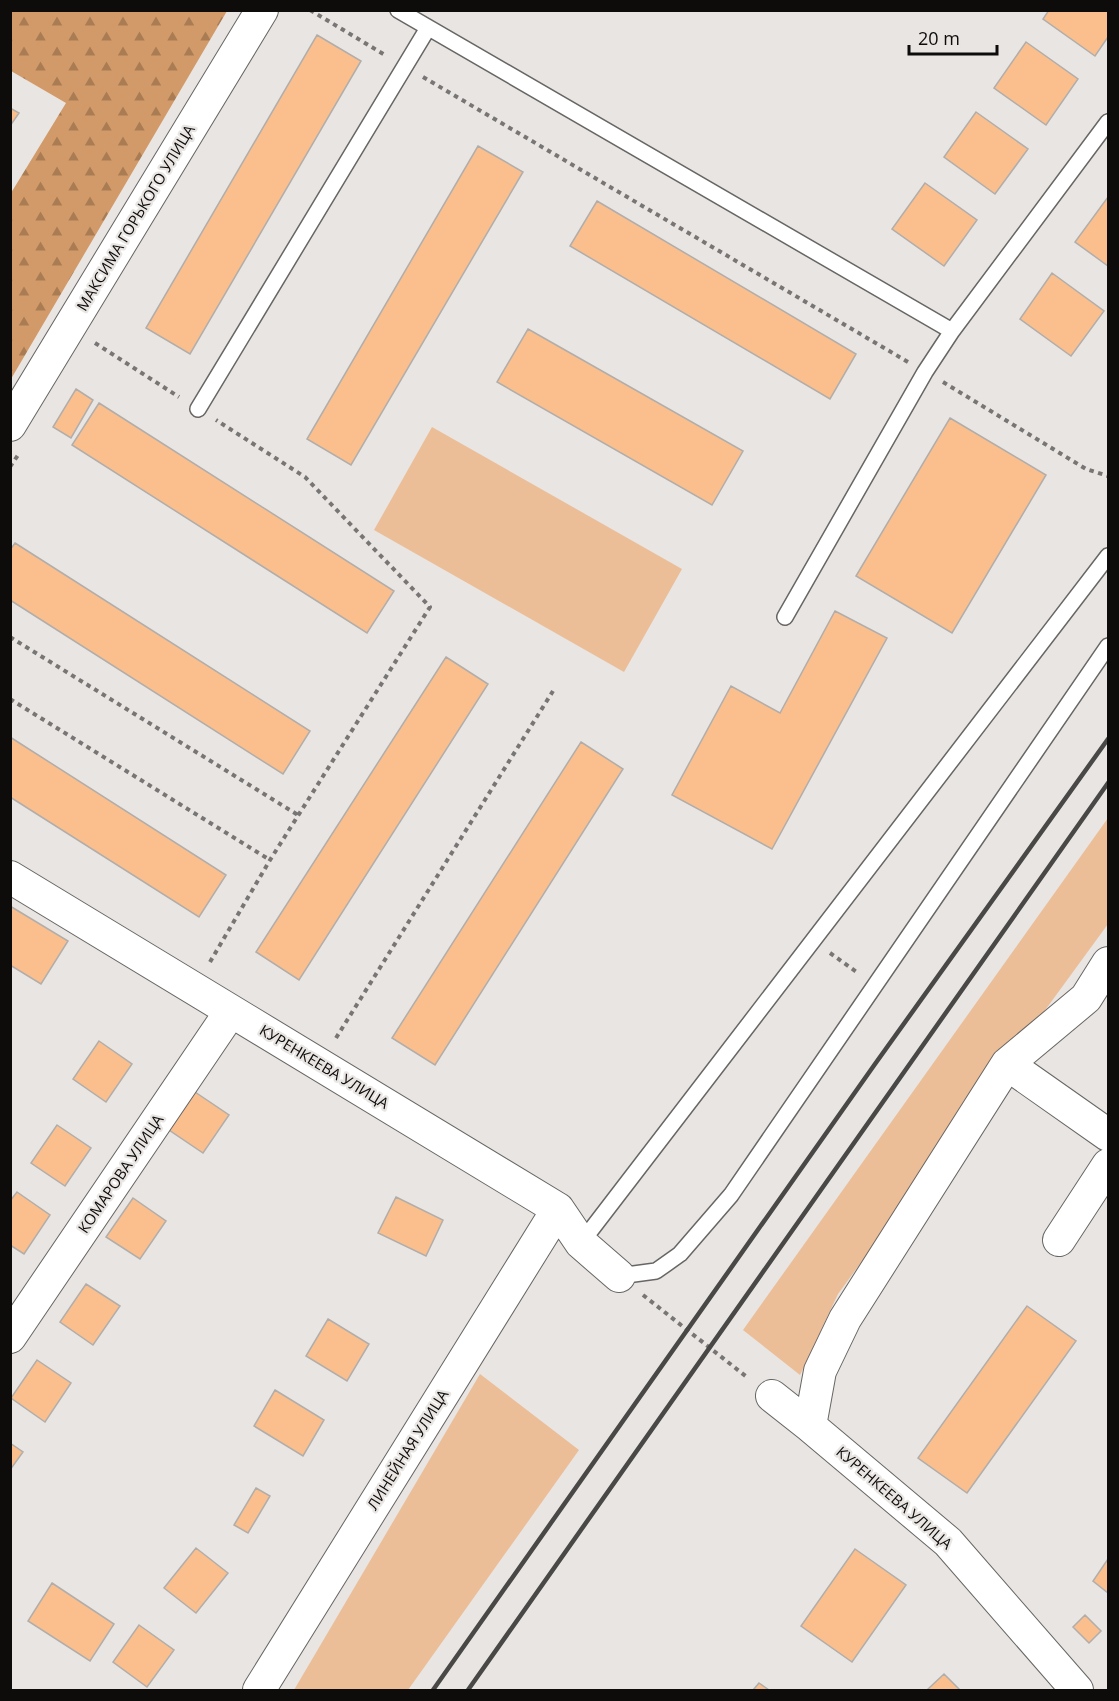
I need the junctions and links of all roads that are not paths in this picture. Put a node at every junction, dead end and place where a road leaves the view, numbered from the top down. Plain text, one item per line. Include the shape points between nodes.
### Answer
1 (262, 10) edge
2 (398, 10) edge
3 (428, 28) junction
4 (1108, 122) edge
5 (952, 331) junction
6 (198, 409) road end
7 (10, 425) edge
8 (1108, 556) edge
9 (785, 617) dead end
10 (1108, 646) edge
11 (10, 877) edge
12 (1108, 963) edge
13 (231, 1011) junction
14 (1007, 1064) junction
15 (1108, 1135) edge
16 (1108, 1165) edge
17 (558, 1209) junction
18 (1059, 1240) dead end
19 (581, 1243) junction
20 (619, 1276) joint
21 (10, 1336) edge
22 (772, 1396) road end
23 (810, 1426) junction
24 (265, 1687) edge
25 (1077, 1690) edge

1 - 7 street, МАКСИМА ГОРЬКОГО УЛИЦА
2 - 3 lane
3 - 5 lane
3 - 6 lane
4 - 5 lane
5 - 9 lane
8 - 19 lane
10 - 20 lane via 732,1195 680,1254 656,1272
11 - 13 street, КУРЕНКЕЕВА УЛИЦА
12 - 14 street via 1086,998
13 - 17 street, КУРЕНКЕЕВА УЛИЦА
13 - 21 street, КОМАРОВА УЛИЦА
14 - 15 street
14 - 23 street via 845,1319 820,1371
16 - 18 street
17 - 19 street, КУРЕНКЕЕВА УЛИЦА
17 - 24 street, ЛИНЕЙНАЯ УЛИЦА
19 - 20 street, КУРЕНКЕЕВА УЛИЦА
22 - 23 street, КУРЕНКЕЕВА УЛИЦА
23 - 25 street, КУРЕНКЕЕВА УЛИЦА via 948,1542

